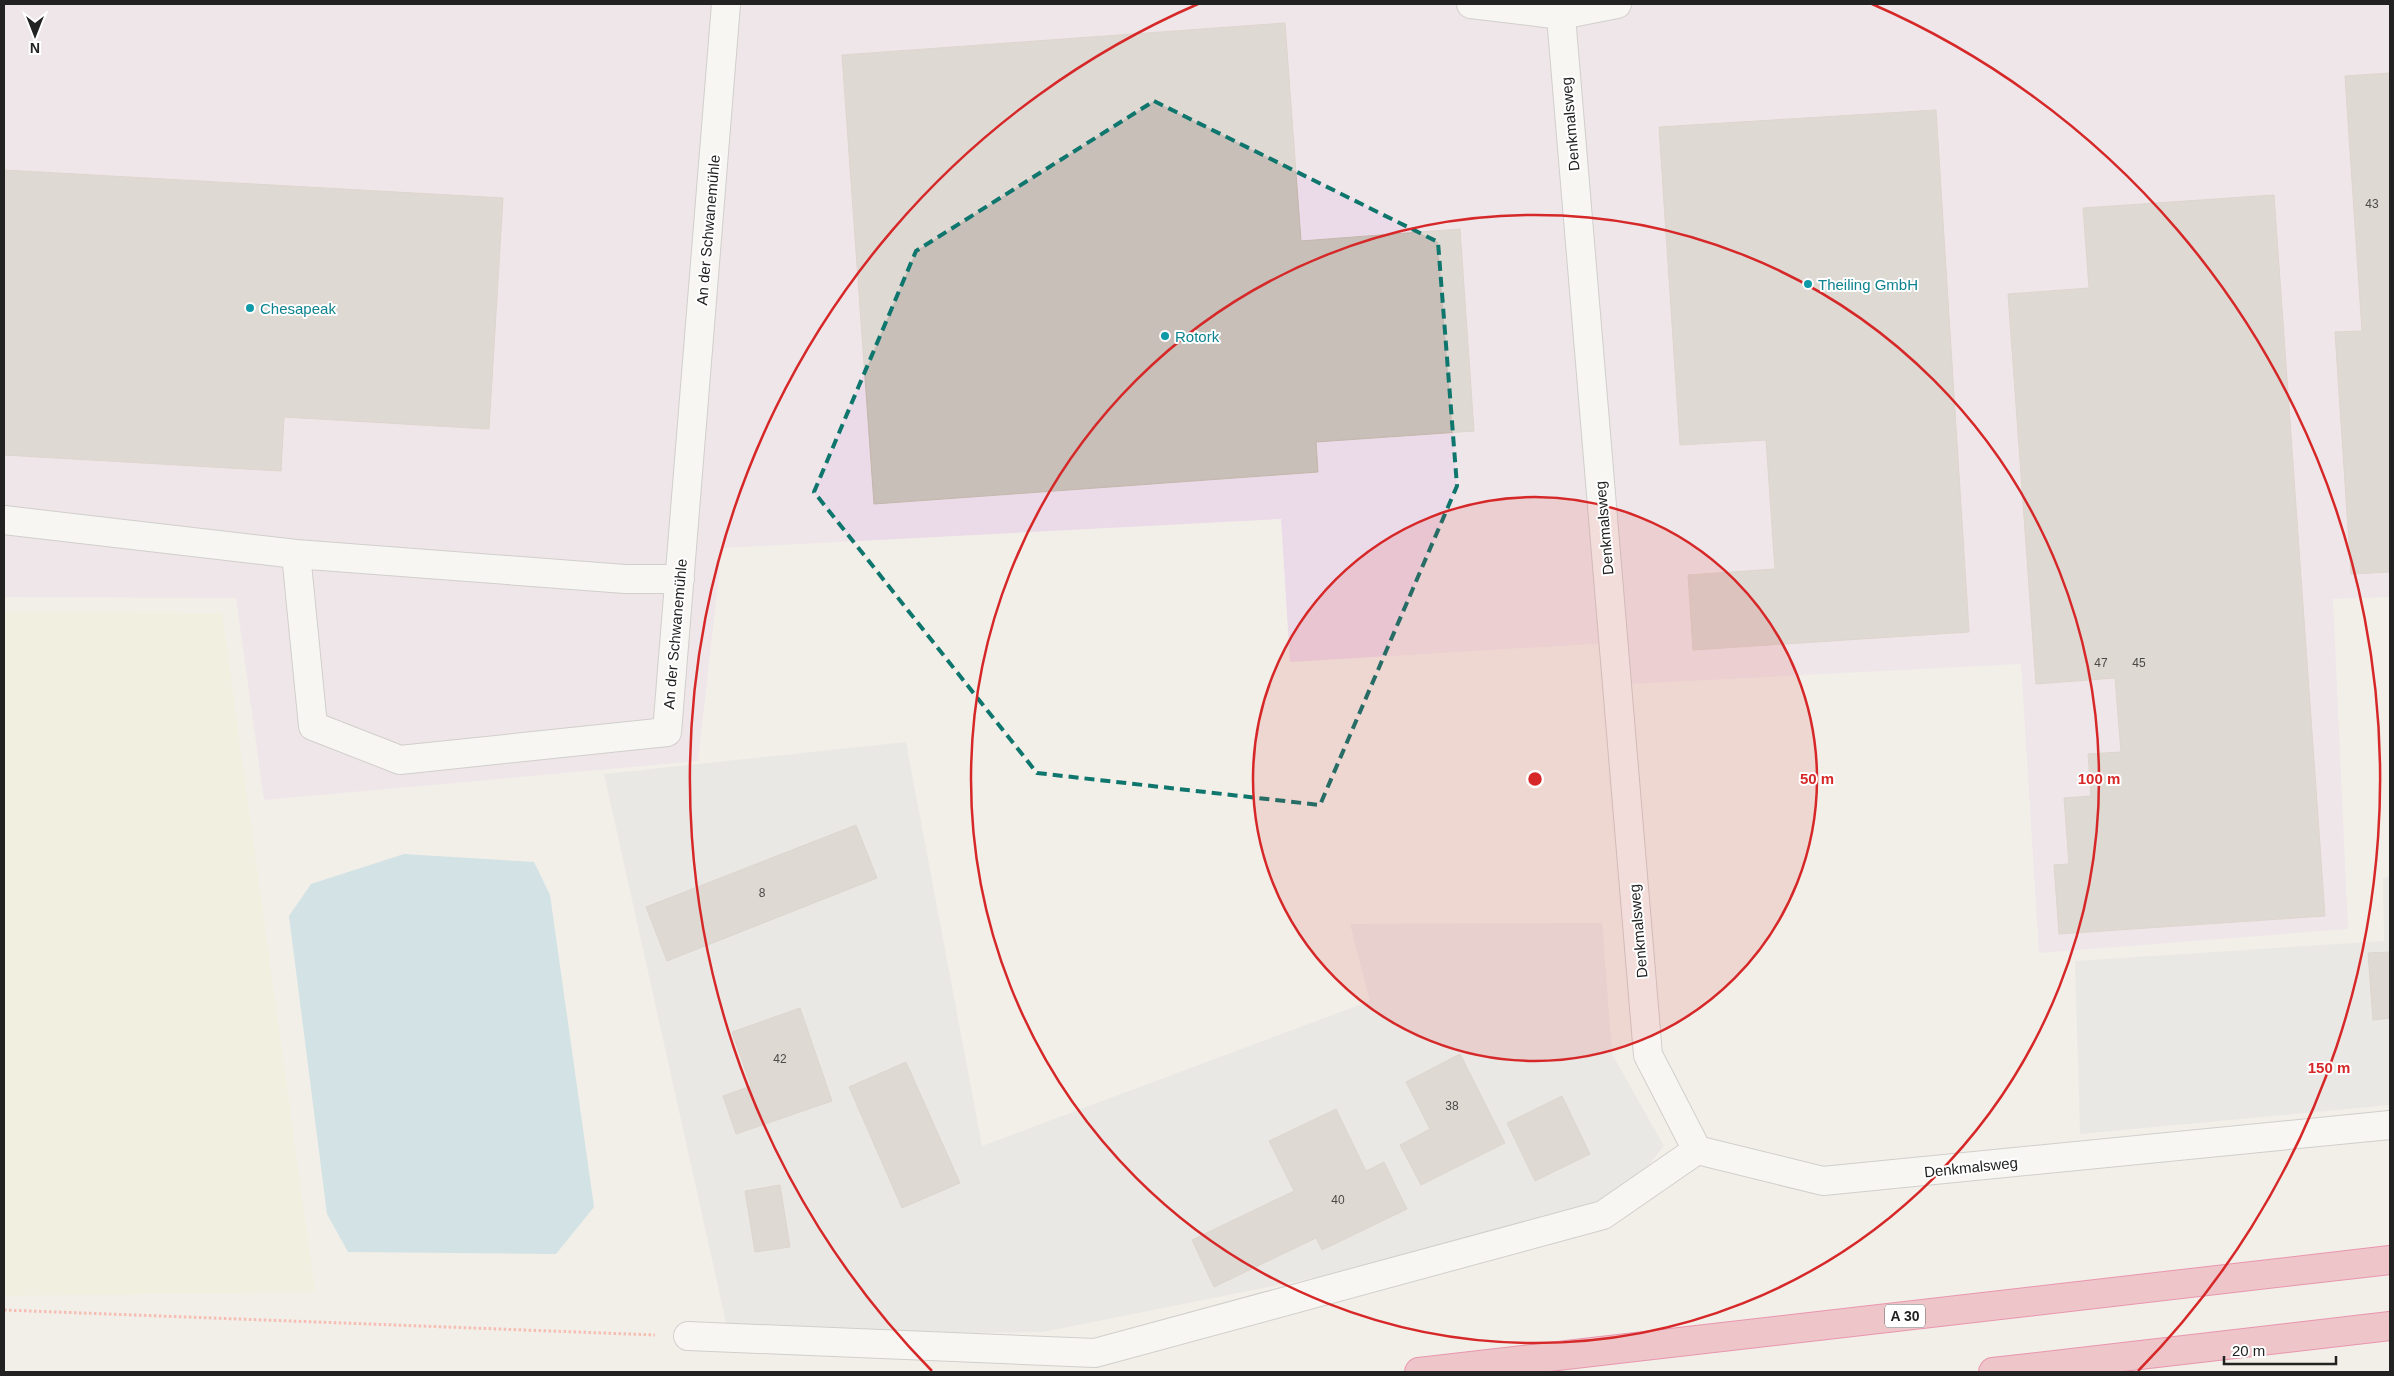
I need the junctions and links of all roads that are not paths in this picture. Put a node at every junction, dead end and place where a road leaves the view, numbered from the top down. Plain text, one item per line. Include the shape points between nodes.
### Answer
1 (726, 4) edge
2 (1472, 4) edge
3 (1617, 4) edge
4 (1560, 9) edge
5 (4, 520) edge
6 (296, 554) junction
7 (680, 580) junction
8 (2390, 1125) edge
9 (1697, 1150) junction
10 (2390, 1260) edge
11 (2390, 1326) edge
12 (688, 1336) road end
13 (1419, 1372) edge
14 (1993, 1372) edge

1 - 7 street, An der Schwanemühle
2 - 4 street
3 - 4 street
4 - 9 street, Denkmalsweg via 1648,1055
5 - 6 street
6 - 7 street via 625,580
6 - 7 street, An der Schwanemühle via 313,726 400,760 667,732
8 - 9 street, Denkmalsweg via 1823,1182
9 - 12 street via 1603,1215 1095,1353
10 - 13 highway, A 30
11 - 14 highway

